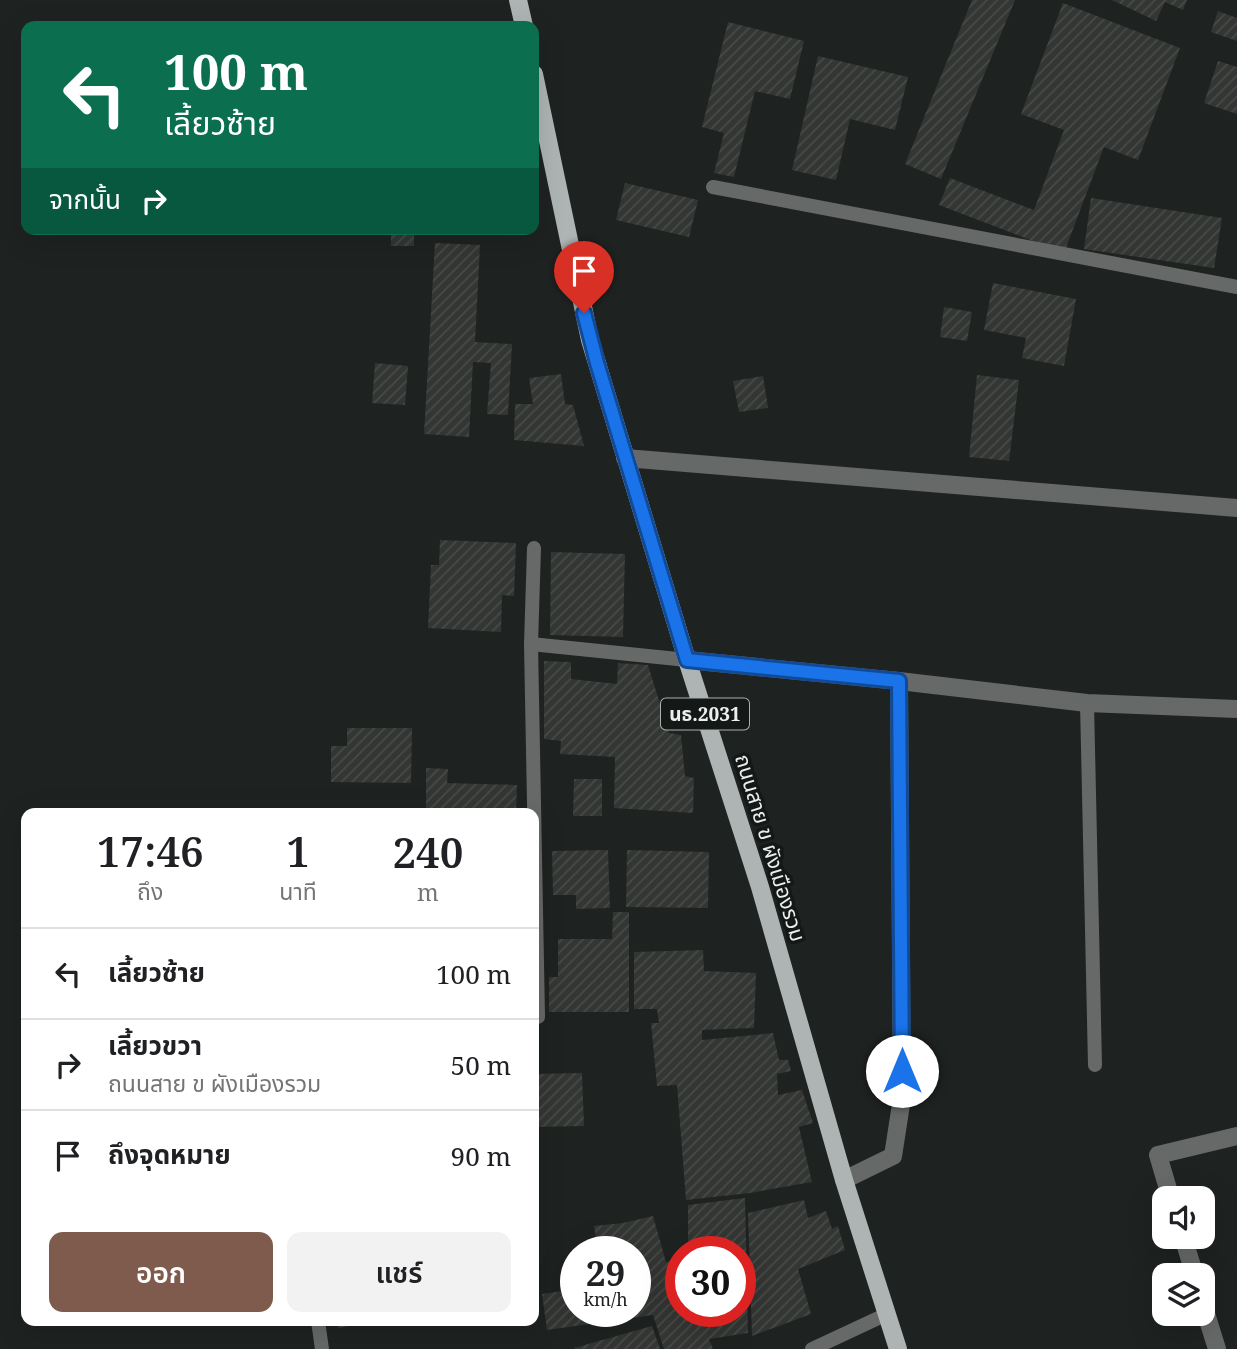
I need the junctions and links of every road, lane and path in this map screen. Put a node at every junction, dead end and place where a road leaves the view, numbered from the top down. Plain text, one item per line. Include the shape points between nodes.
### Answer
1 (518, 0) edge
2 (523, 21) edge
3 (539, 98) edge
4 (713, 187) dead end
5 (1237, 287) edge
6 (625, 458) junction
7 (1237, 508) edge
8 (534, 548) dead end
9 (531, 644) junction
10 (687, 660) junction
11 (899, 681) junction
12 (1087, 703) junction
13 (1237, 709) edge
14 (534, 808) edge
15 (1095, 1065) dead end
16 (1237, 1136) edge
17 (844, 1180) junction
18 (1167, 1186) edge
19 (887, 1314) junction
20 (319, 1326) edge
21 (1210, 1326) edge
22 (322, 1349) edge
23 (812, 1349) edge
24 (898, 1349) edge
25 (1217, 1349) edge

1 - 2 main road
3 - 6 main road, ถนนสาย ข ผังเมืองรวม / นธ.2031 via 590,340
4 - 5 lane
6 - 7 street
6 - 10 main road, ถนนสาย ข ผังเมืองรวม / นธ.2031
8 - 9 lane
9 - 10 lane
9 - 14 lane
10 - 11 street
10 - 17 main road, ถนนสาย ข ผังเมืองรวม / นธ.2031 via 760,887
11 - 12 street
11 - 17 street via 902,1098 893,1156
12 - 13 street
12 - 15 lane
16 - 18 street via 1158,1155
17 - 19 main road, ถนนสาย ข ผังเมืองรวม / นธ.2031
19 - 23 lane
19 - 24 main road, ถนนสาย ข ผังเมืองรวม / นธ.2031
20 - 22 lane
21 - 25 street

